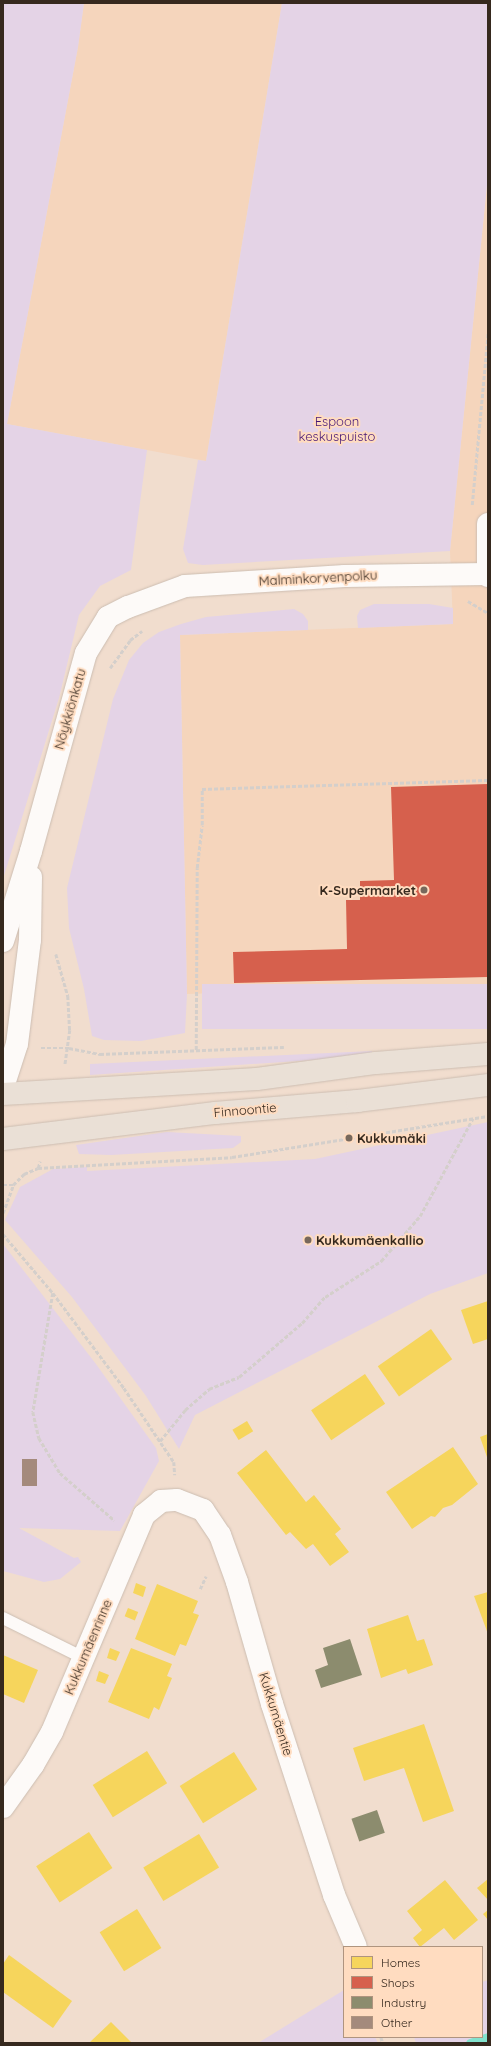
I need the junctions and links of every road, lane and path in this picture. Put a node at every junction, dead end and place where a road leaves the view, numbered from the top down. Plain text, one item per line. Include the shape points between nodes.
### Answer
1 (488, 333) edge
2 (471, 511) dead end
3 (488, 524) edge
4 (462, 574) junction
5 (487, 575) edge
6 (151, 598) joint
7 (488, 612) edge
8 (148, 627) dead end
9 (108, 672) dead end
10 (488, 780) edge
11 (31, 851) junction
12 (3, 941) edge
13 (54, 947) dead end
14 (290, 1047) dead end
15 (16, 1048) junction
16 (69, 1048) junction
17 (196, 1050) junction
18 (488, 1054) edge
19 (488, 1085) edge
20 (3, 1087) edge
21 (3, 1094) edge
22 (488, 1116) edge
23 (474, 1118) junction
24 (3, 1139) edge
25 (3, 1185) edge
26 (13, 1185) junction
27 (3, 1213) edge
28 (3, 1234) edge
29 (53, 1292) junction
30 (160, 1441) junction
31 (177, 1500) junction
32 (135, 1538) junction
33 (3, 1618) edge
34 (84, 1658) junction
35 (3, 1807) edge
36 (356, 1946) edge

1 - 2 path
3 - 5 street
4 - 5 street, Malminkorvenpolku
4 - 6 street, Malminkorvenpolku via 344,576 193,585
4 - 7 path via 462,598
6 - 11 street, Nöykkiönkatu via 108,618 86,653
8 - 9 path via 130,640
10 - 17 path via 404,785 202,789 202,825 197,868
11 - 12 street, Nöykkiönkatu
11 - 15 street, Nöykkiönkatu via 30,940
13 - 16 path via 68,996
14 - 17 path
15 - 16 path
15 - 20 street, Nöykkiönkatu
16 - 17 path via 100,1054
18 - 21 main road via 376,1063 257,1079
19 - 24 main road, Finnoontie via 357,1101 215,1113
22 - 23 path
23 - 26 path via 232,1157 38,1168 24,1174
23 - 30 path via 420,1216 381,1261 325,1297 302,1323 239,1377 209,1389 185,1410
25 - 26 path
26 - 27 path
28 - 29 path
29 - 30 path
29 - 32 path via 33,1412 39,1438 60,1473
30 - 31 path via 174,1462
31 - 32 street, Kukkumäenrinne via 160,1501 144,1516
31 - 36 street, Kukkumäentie via 203,1510 220,1535 334,1895
32 - 34 street, Kukkumäenrinne
33 - 34 lane
34 - 35 street, Kukkumäenrinne via 52,1732 33,1765

